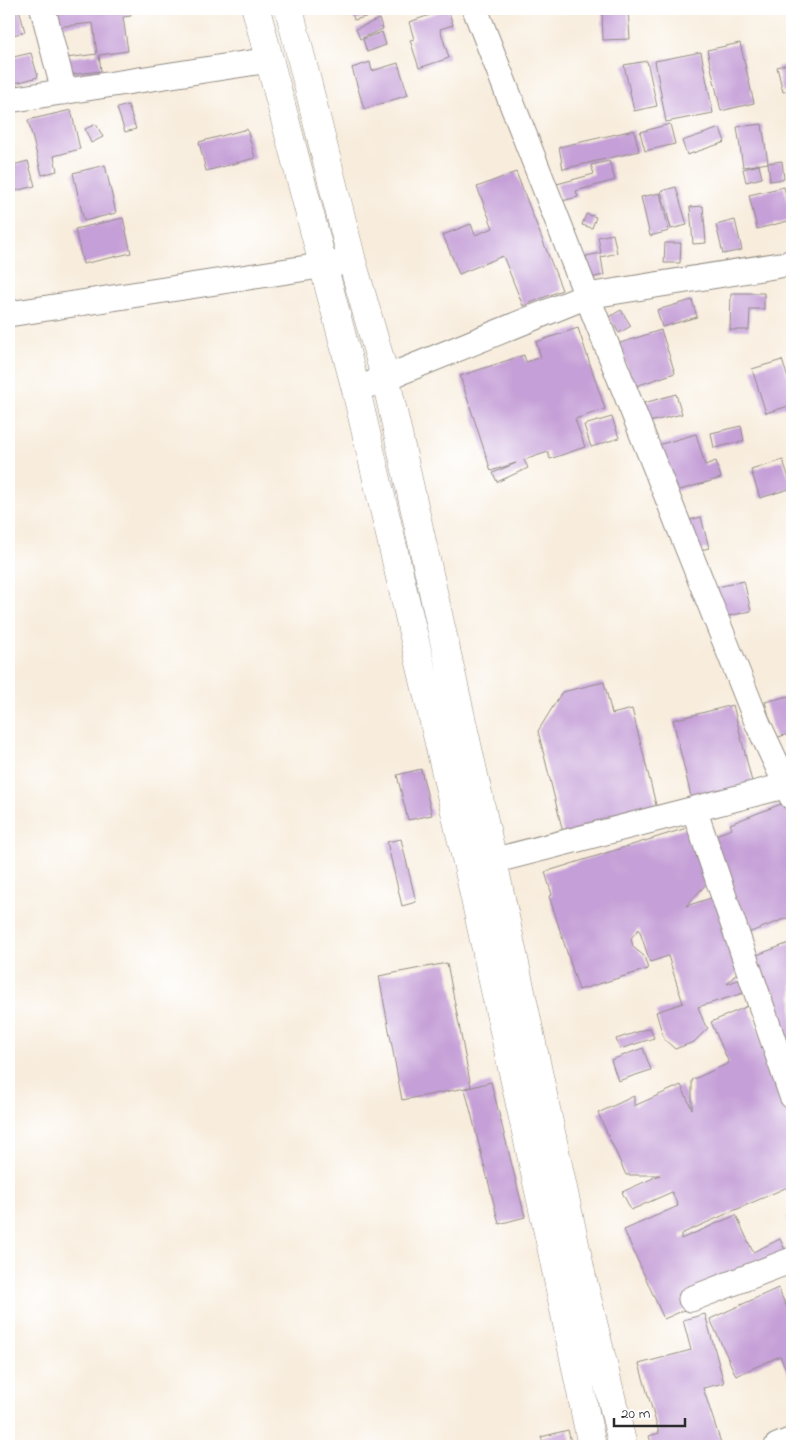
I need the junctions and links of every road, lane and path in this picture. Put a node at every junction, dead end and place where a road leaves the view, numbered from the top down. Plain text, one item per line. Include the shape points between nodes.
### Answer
1 (43, 9) edge
2 (256, 9) edge
3 (289, 9) edge
4 (475, 9) edge
5 (268, 60) junction
6 (64, 92) junction
7 (9, 100) edge
8 (352, 261) junction
9 (792, 263) edge
10 (324, 266) junction
11 (587, 296) junction
12 (9, 314) edge
13 (386, 380) junction
14 (356, 390) junction
15 (790, 789) edge
16 (694, 809) junction
17 (481, 864) junction
18 (792, 1096) edge
19 (792, 1260) edge
20 (691, 1299) dead end
21 (792, 1440) edge
22 (592, 1446) edge
23 (623, 1446) edge
24 (777, 1446) edge

1 - 6 street
2 - 5 main road
3 - 8 main road
4 - 11 street
5 - 6 street
5 - 10 main road
6 - 7 street
8 - 10 street
8 - 13 main road
9 - 11 street
10 - 12 street
10 - 14 main road
11 - 13 street
11 - 15 street via 758,724
13 - 14 street
13 - 17 main road
14 - 17 main road
15 - 16 street
16 - 17 street
16 - 18 street
17 - 22 main road via 551,1246
17 - 23 main road
19 - 20 street
21 - 24 street

